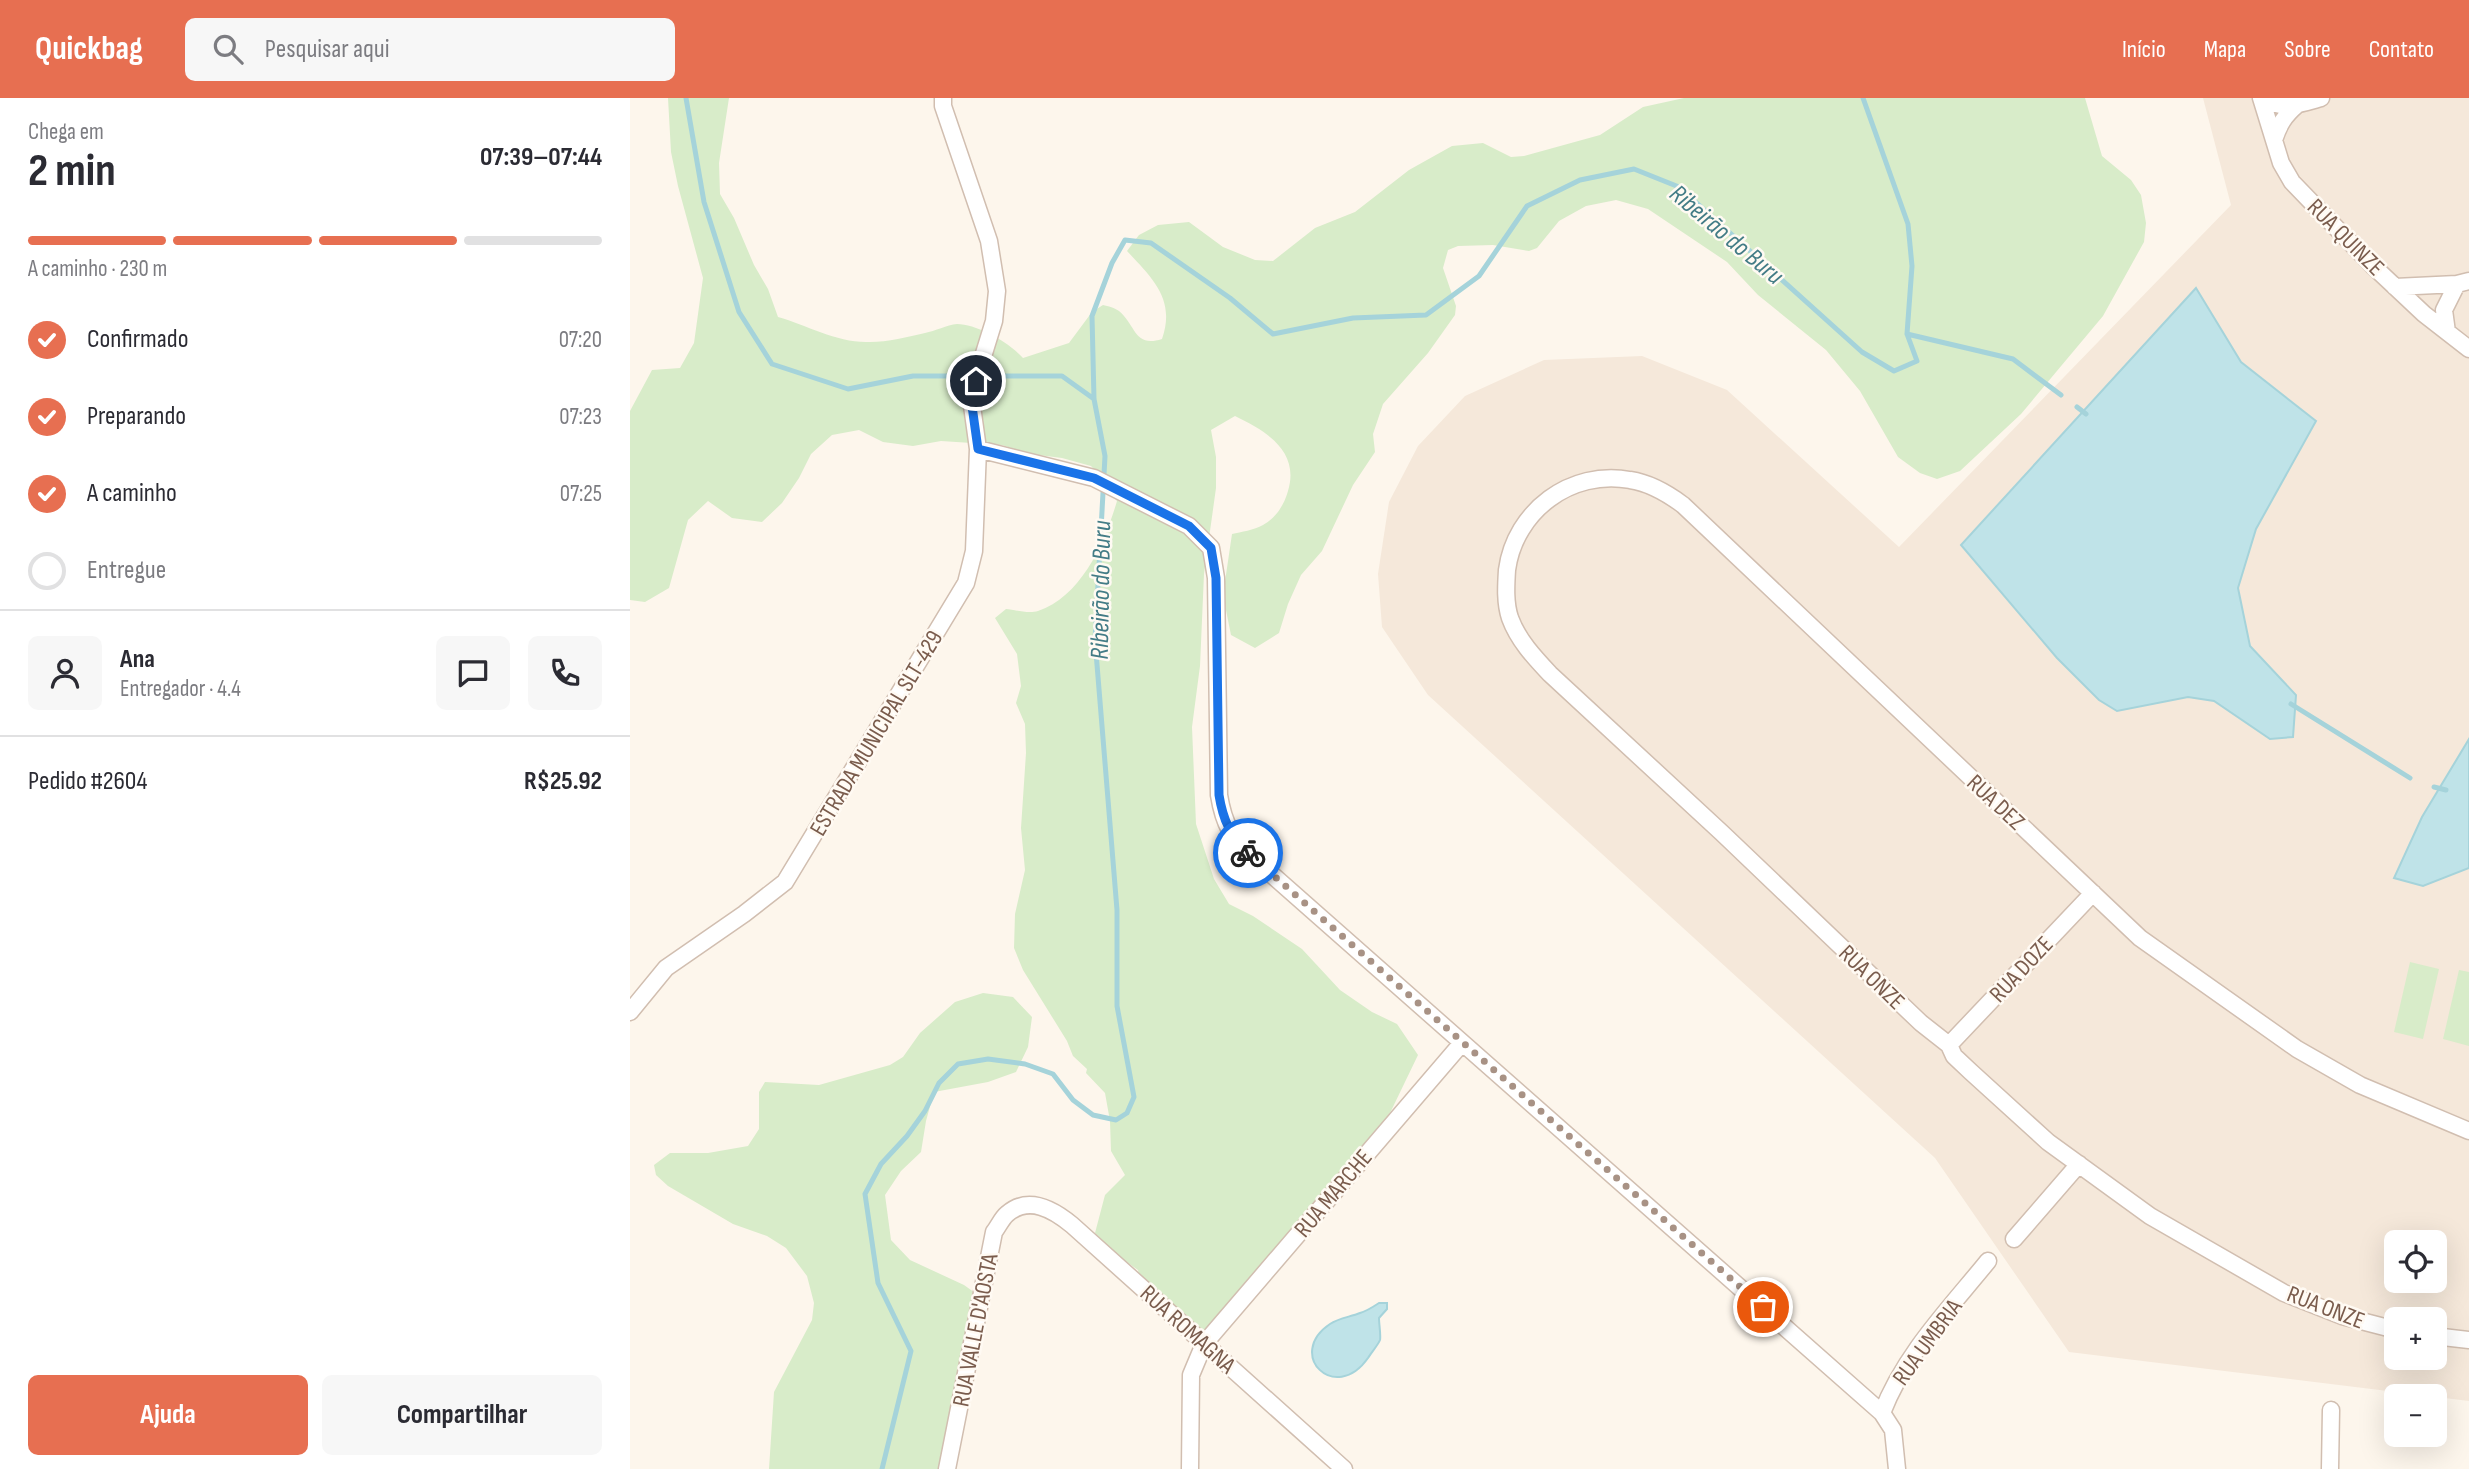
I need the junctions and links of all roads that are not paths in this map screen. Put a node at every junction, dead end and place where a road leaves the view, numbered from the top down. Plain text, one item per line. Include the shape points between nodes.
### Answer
1 (943, 98) edge
2 (2261, 98) edge
3 (2321, 98) edge
4 (2297, 106) junction
5 (2274, 140) junction
6 (2463, 282) edge
7 (2395, 287) junction
8 (2447, 332) junction
9 (2469, 349) edge
10 (978, 449) junction
11 (1545, 501) joint
12 (2093, 893) junction
13 (630, 1012) edge
14 (1462, 1043) junction
15 (1949, 1045) junction
16 (2469, 1131) edge
17 (2079, 1164) junction
18 (1024, 1205) joint
19 (2014, 1240) dead end
20 (1988, 1261) dead end
21 (2384, 1327) edge
22 (2447, 1337) edge
23 (2469, 1340) edge
24 (1204, 1344) junction
25 (2331, 1410) dead end
26 (1882, 1413) junction
27 (947, 1469) edge
28 (1191, 1469) edge
29 (1343, 1469) edge
30 (1897, 1469) edge
31 (2330, 1469) edge

1 - 10 street, ESTRADA MUNICIPAL SLT-429 via 989,242 998,291 972,406
2 - 4 street
2 - 5 street, RUA QUINZE
3 - 4 street
4 - 5 street via 2286,114
5 - 7 street, RUA QUINZE via 2292,183
6 - 7 street
6 - 8 street via 2444,310
7 - 8 street, RUA QUINZE
8 - 9 street, RUA QUINZE
10 - 13 street, ESTRADA MUNICIPAL SLT-429 via 974,551 966,583 785,882 666,968
10 - 14 street via 1094,478 1189,526 1211,548 1216,578 1219,795 1232,836
11 - 12 street, RUA DEZ via 1583,482 1615,478 1650,485 1676,500
11 - 15 street, RUA ONZE via 1513,543 1506,583 1509,616 1527,649
12 - 15 street, RUA DOZE
12 - 16 street, RUA DEZ via 2140,938 2297,1049 2360,1085
14 - 24 street, RUA MARCHE
14 - 26 street
15 - 17 street, RUA ONZE via 1971,1072
17 - 19 street
17 - 21 street, RUA ONZE via 2150,1216 2284,1293
18 - 24 street, RUA ROMAGNA via 1052,1208
18 - 27 street, RUA VALLE D'AOSTA via 1006,1214 994,1232
20 - 26 street, RUA UMBRIA via 1907,1362
22 - 23 street
24 - 28 street, RUA MARCHE via 1191,1375
24 - 29 street, RUA ROMAGNA
25 - 31 street
26 - 30 street, RUA UMBRIA via 1893,1430

